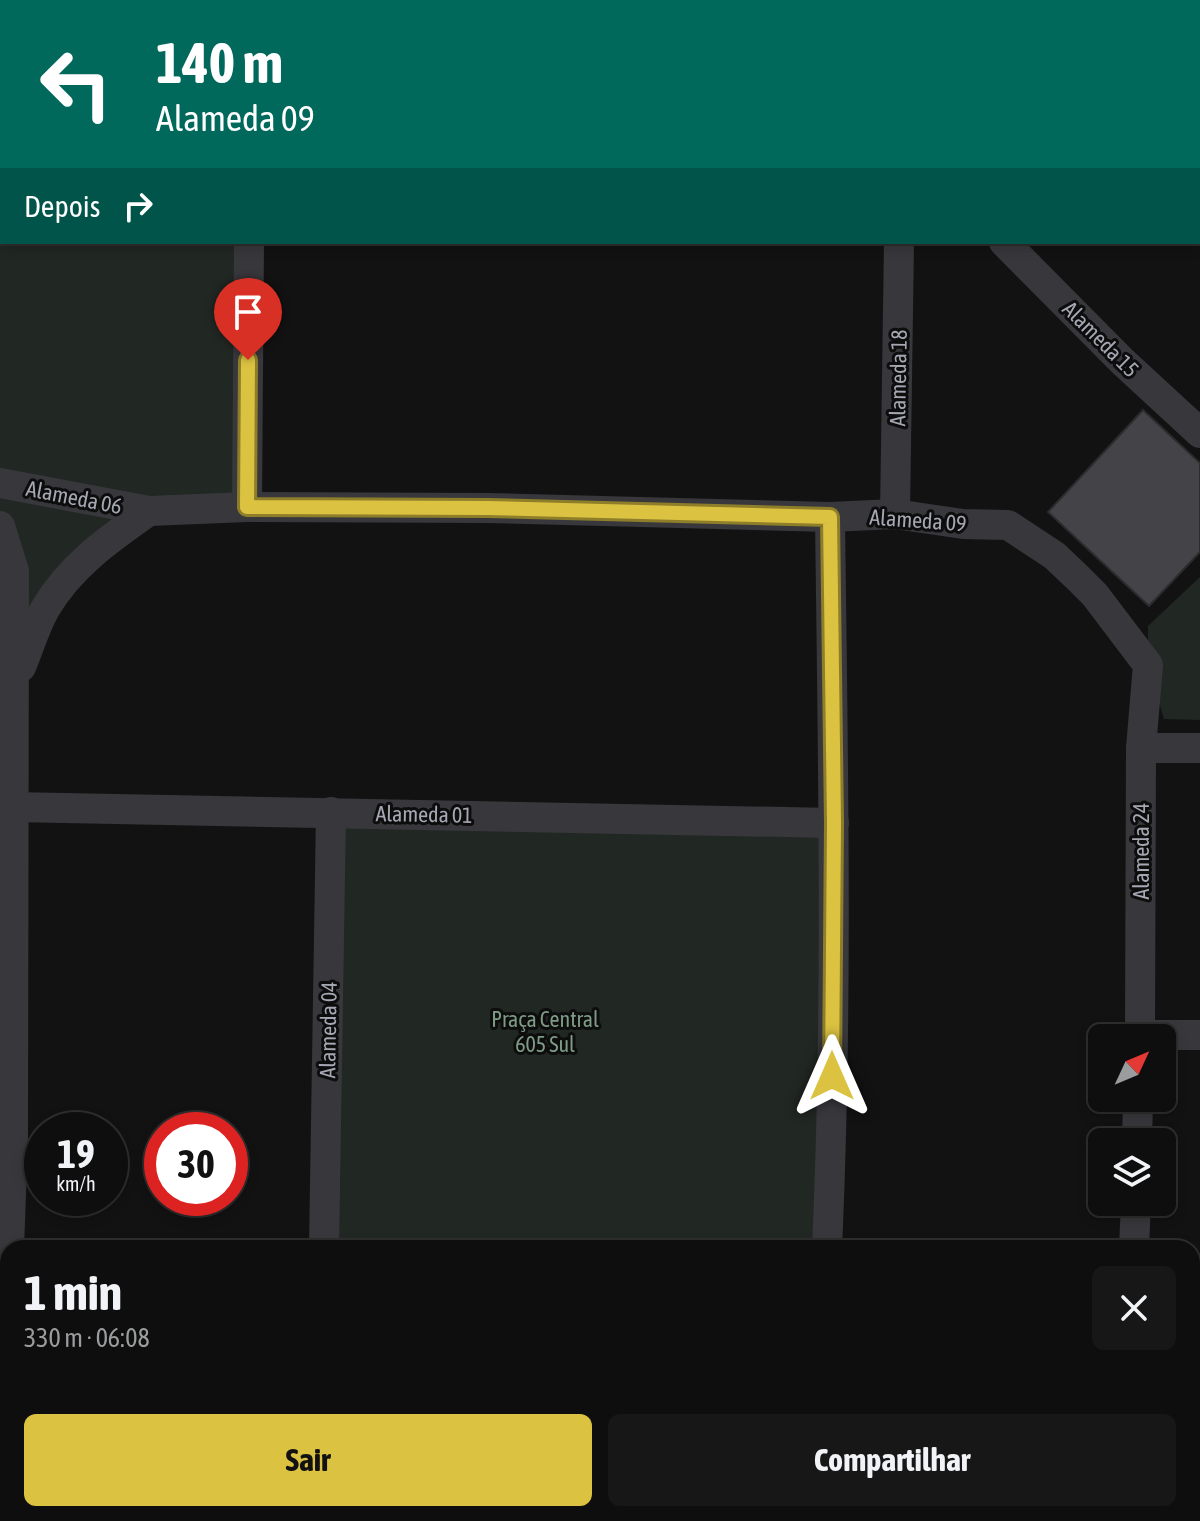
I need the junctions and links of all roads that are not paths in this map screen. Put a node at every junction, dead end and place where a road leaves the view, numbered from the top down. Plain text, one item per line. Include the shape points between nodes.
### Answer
1 (249, 244) edge
2 (899, 244) edge
3 (1006, 244) edge
4 (1200, 433) edge
5 (0, 483) edge
6 (247, 507) junction
7 (149, 511) junction
8 (895, 514) junction
9 (830, 517) junction
10 (0, 526) edge
11 (1148, 665) joint
12 (8, 680) edge
13 (1141, 748) junction
14 (1200, 748) edge
15 (13, 807) junction
16 (331, 812) junction
17 (834, 823) junction
18 (1140, 1024) edge
19 (1176, 1035) edge
20 (1200, 1035) edge
21 (1135, 1216) edge
22 (9, 1240) edge
23 (324, 1240) edge
24 (827, 1240) edge
25 (1134, 1240) edge

1 - 6 street
2 - 8 street, Alameda 18
3 - 4 street, Alameda 15
5 - 7 street, Alameda 06
6 - 7 street, Alameda 09
6 - 9 street, Alameda 09
7 - 12 street via 97,548 64,581
8 - 9 street, Alameda 09
8 - 11 street, Alameda 09 via 1008,525 1055,556 1095,595
9 - 17 street
10 - 12 street via 14,571
11 - 13 street, Alameda 24
12 - 15 street
13 - 14 street
13 - 18 street, Alameda 24
15 - 16 street, Alameda 01
15 - 22 street
16 - 17 street, Alameda 01
16 - 23 street, Alameda 04
17 - 24 street
19 - 20 street
21 - 25 street

